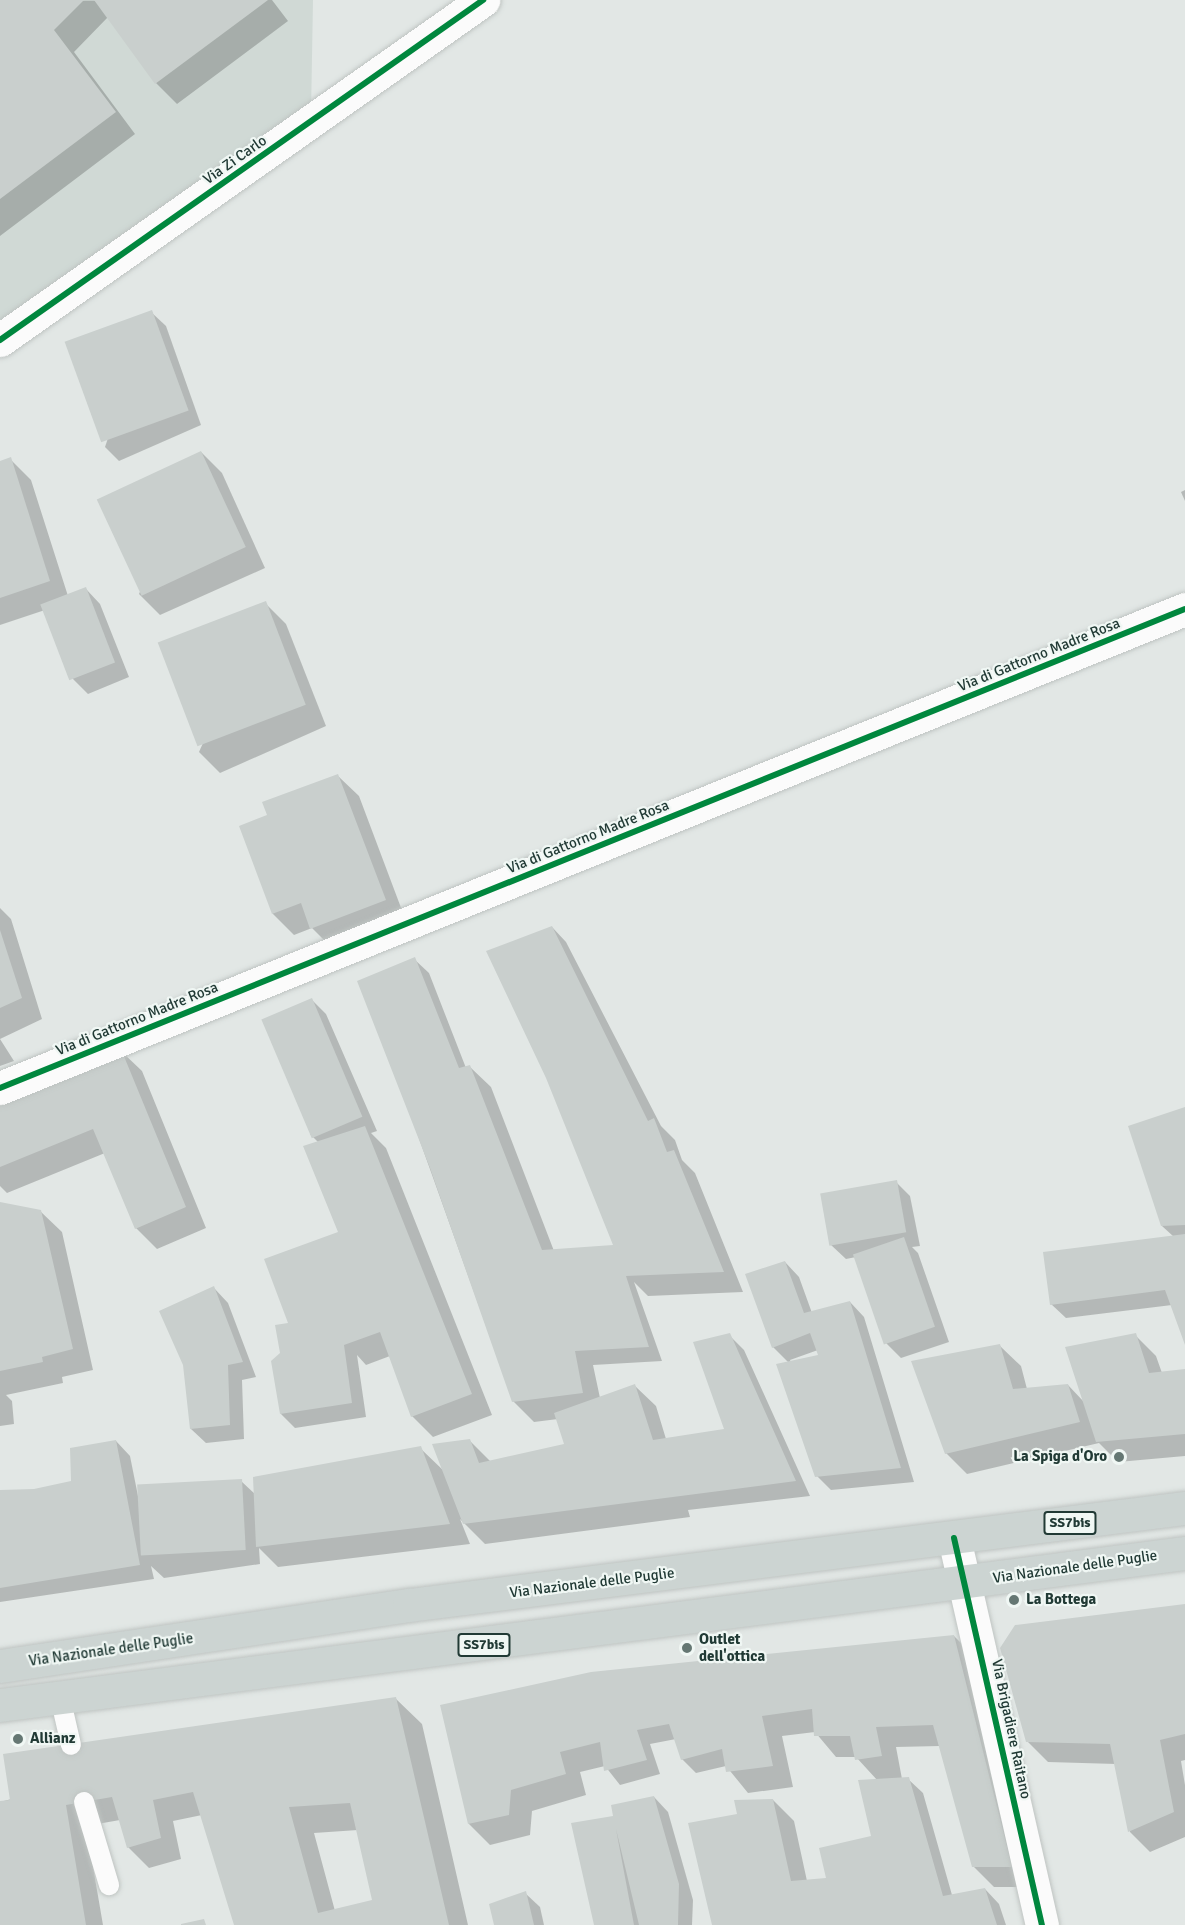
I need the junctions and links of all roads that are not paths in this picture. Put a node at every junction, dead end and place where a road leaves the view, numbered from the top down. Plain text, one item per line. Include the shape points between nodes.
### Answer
1 (483, 0) edge
2 (0, 340) edge
3 (1185, 609) edge
4 (0, 1088) edge
5 (1185, 1508) edge
6 (954, 1538) junction
7 (1185, 1553) edge
8 (967, 1581) junction
9 (0, 1666) edge
10 (60, 1697) junction
11 (0, 1705) edge
12 (71, 1745) dead end
13 (84, 1802) dead end
14 (109, 1885) dead end
15 (1042, 1925) edge

1 - 2 street, Via Zi Carlo
3 - 4 street, Via di Gattorno Madre Rosa
5 - 6 main road, Via Nazionale delle Puglie / SS7bis
6 - 8 street, Via Brigadiere Raitano
6 - 9 main road, Via Nazionale delle Puglie / SS7bis via 409,1605
7 - 8 main road, Via Nazionale delle Puglie / SS7bis
8 - 10 main road, Via Nazionale delle Puglie / SS7bis
8 - 15 street, Via Brigadiere Raitano
10 - 11 main road, Via Nazionale delle Puglie / SS7bis
10 - 12 lane
13 - 14 lane

